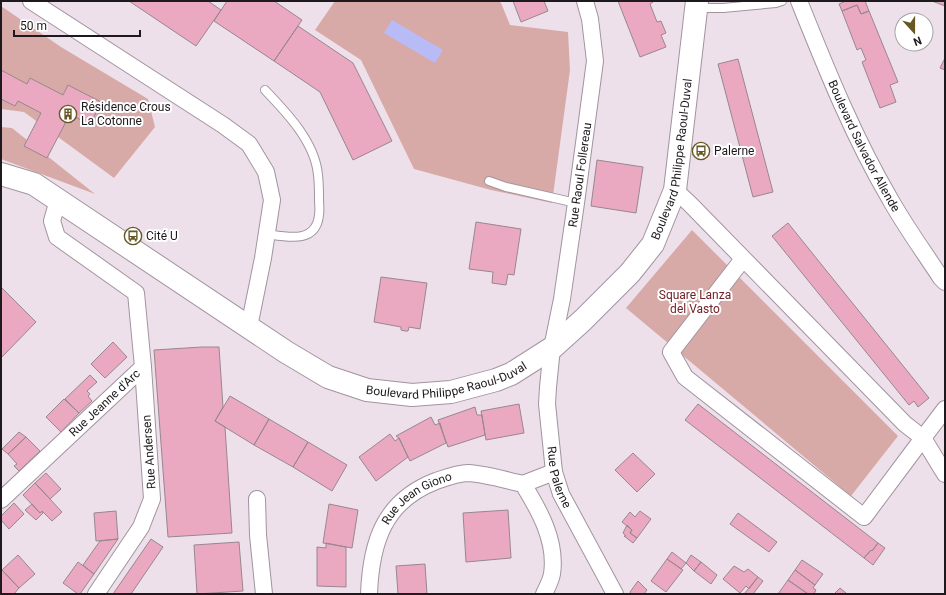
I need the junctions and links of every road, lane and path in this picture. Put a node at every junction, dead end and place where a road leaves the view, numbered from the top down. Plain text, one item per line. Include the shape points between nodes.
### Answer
1 (31, 1) edge
2 (585, 1) edge
3 (782, 1) edge
4 (799, 1) edge
5 (697, 4) edge
6 (265, 90) dead end
7 (1, 174) edge
8 (489, 181) dead end
9 (675, 190) junction
10 (58, 200) junction
11 (576, 203) junction
12 (267, 234) junction
13 (743, 259) junction
14 (945, 282) edge
15 (249, 327) junction
16 (552, 348) junction
17 (142, 367) junction
18 (945, 408) edge
19 (923, 438) junction
20 (554, 472) junction
21 (945, 474) edge
22 (522, 484) junction
23 (1, 500) edge
24 (257, 500) dead end
25 (96, 594) edge
26 (264, 594) edge
27 (369, 594) edge
28 (544, 594) edge
29 (615, 594) edge

1 - 12 street via 249,144 266,172 272,200
2 - 11 street, Rue Raoul Follereau via 590,19 595,62
3 - 5 lane via 776,4 723,8
4 - 14 street, Boulevard Salvador Allende via 839,97 890,199
5 - 9 street, Boulevard Philippe Raoul-Duval
6 - 12 lane via 299,128 312,153 318,173 320,216 315,227 307,234 296,238
7 - 10 street, Boulevard Philippe Raoul-Duval via 34,184
8 - 11 lane
9 - 13 street
9 - 16 street, Boulevard Philippe Raoul-Duval via 653,244 630,273
10 - 15 street, Boulevard Philippe Raoul-Duval
10 - 17 street, Rue Jeanne d'Arc via 52,221 57,237 136,292
11 - 16 street, Rue Raoul Follereau
12 - 15 street
13 - 19 street via 905,424
13 - 19 street via 671,352 685,377 864,517
15 - 16 street, Boulevard Philippe Raoul-Duval via 328,377 367,390 412,395 451,392 496,380 511,374
16 - 20 street, Rue Palerne via 547,404
17 - 23 street, Rue Jeanne d'Arc
17 - 25 street, Rue Andersen via 152,499 141,527
18 - 19 street
19 - 21 street
20 - 22 street
20 - 29 street, Rue Palerne via 568,508
22 - 27 street, Rue Jean Giono via 468,473 445,478 415,490 402,500 382,528 375,546
22 - 28 street via 538,509 552,552 552,574
24 - 26 street

